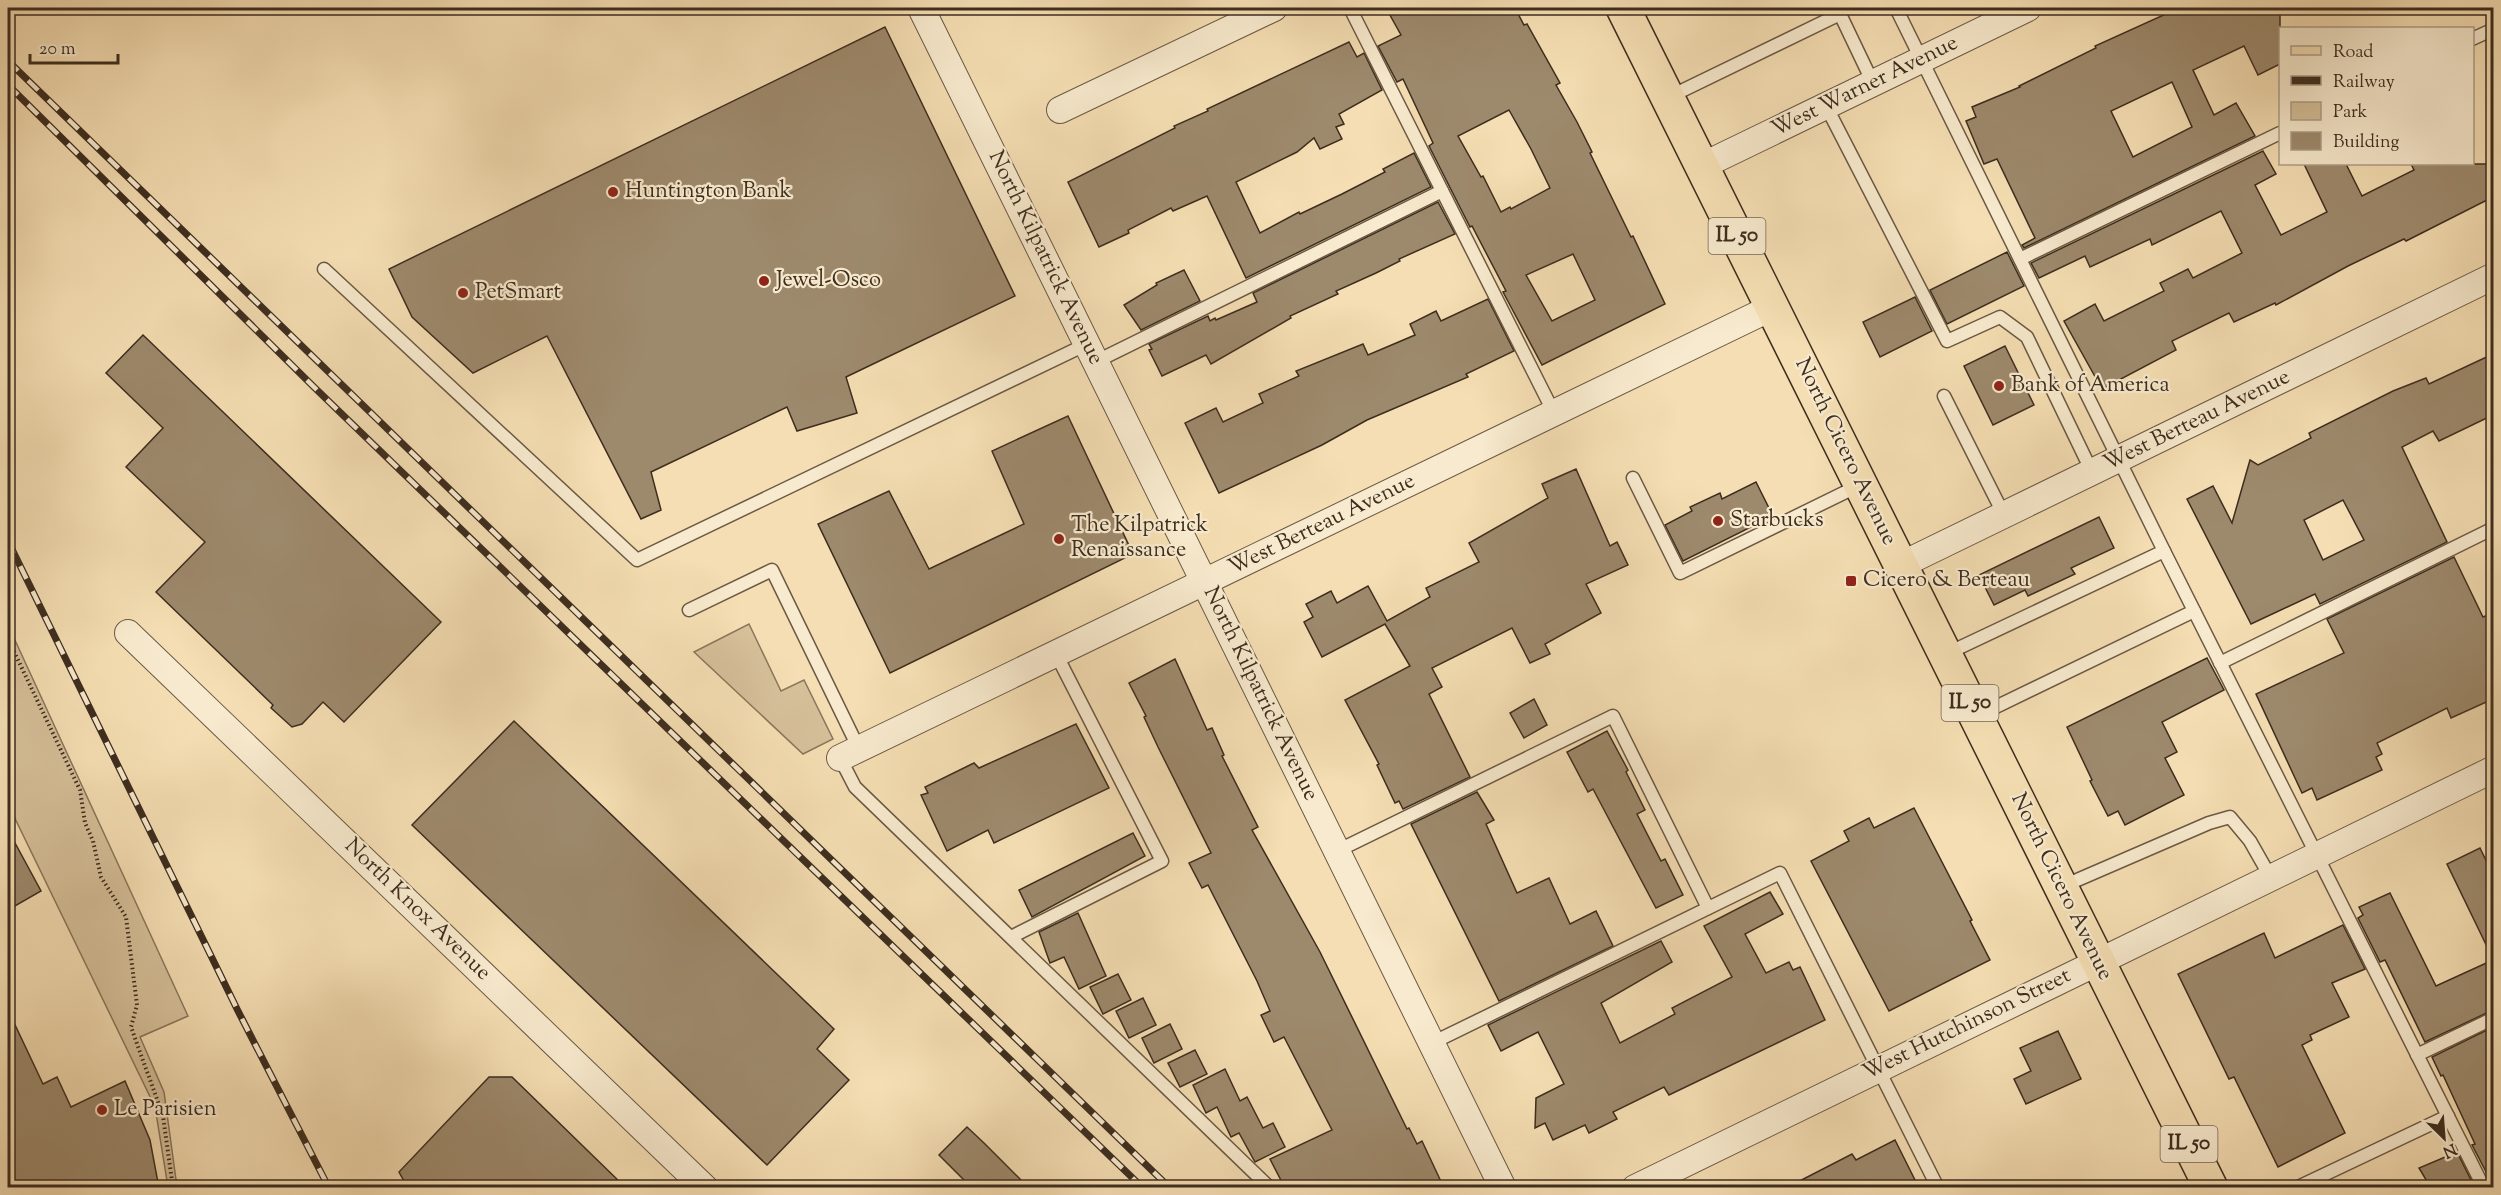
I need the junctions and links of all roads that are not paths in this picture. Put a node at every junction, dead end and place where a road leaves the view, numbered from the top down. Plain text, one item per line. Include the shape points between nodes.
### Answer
1 (921, 8) edge
2 (1274, 8) edge
3 (1350, 8) edge
4 (1623, 8) edge
5 (1896, 8) edge
6 (2028, 8) edge
7 (2493, 29) edge
8 (2474, 38) edge
9 (1922, 59) junction
10 (1873, 83) junction
11 (1668, 98) junction
12 (1826, 105) junction
13 (1060, 110) dead end
14 (2279, 133) edge
15 (1702, 165) junction
16 (1442, 191) junction
17 (2020, 259) junction
18 (324, 269) dead end
19 (2493, 276) edge
20 (1773, 307) junction
21 (1091, 353) junction
22 (1944, 396) dead end
23 (1554, 413) junction
24 (2119, 459) junction
25 (2092, 472) junction
26 (1633, 478) dead end
27 (1862, 484) junction
28 (2004, 515) junction
29 (2493, 528) edge
30 (2164, 551) junction
31 (1901, 565) junction
32 (1204, 582) junction
33 (689, 610) dead end
34 (2194, 611) junction
35 (128, 633) dead end
36 (1056, 654) junction
37 (1945, 654) junction
38 (2220, 663) junction
39 (1976, 716) junction
40 (849, 754) junction
41 (2493, 769) edge
42 (1337, 851) junction
43 (2316, 855) junction
44 (2271, 878) junction
45 (2061, 887) junction
46 (1708, 908) junction
47 (1011, 937) junction
48 (2098, 961) junction
49 (2493, 1018) edge
50 (1432, 1043) junction
51 (2417, 1055) junction
52 (1878, 1069) junction
53 (2448, 1116) junction
54 (705, 1188) edge
55 (1270, 1188) edge
56 (1503, 1188) edge
57 (1635, 1188) edge
58 (1938, 1188) edge
59 (2211, 1188) edge
60 (2296, 1188) edge
61 (2484, 1188) edge

1 - 21 street, North Kilpatrick Avenue
2 - 13 street
3 - 16 lane
4 - 11 main road, North Cicero Avenue / IL 50
5 - 9 lane
6 - 9 street, West Warner Avenue
7 - 8 lane
9 - 10 street, West Warner Avenue
9 - 17 lane
10 - 11 lane via 1840,14
10 - 12 street, West Warner Avenue
11 - 15 main road, North Cicero Avenue / IL 50
12 - 15 street, West Warner Avenue
12 - 25 lane via 1947,341 2000,317 2026,337
14 - 17 lane
15 - 20 main road, North Cicero Avenue / IL 50
16 - 21 lane
16 - 23 lane
17 - 24 lane
18 - 21 lane via 637,560
19 - 24 street, West Berteau Avenue
20 - 23 street, West Berteau Avenue
20 - 27 main road, North Cicero Avenue / IL 50
21 - 32 street, North Kilpatrick Avenue
22 - 28 lane
23 - 32 street, West Berteau Avenue
24 - 25 street, West Berteau Avenue
24 - 30 lane
25 - 28 street, West Berteau Avenue
26 - 27 lane via 1680,573
27 - 31 main road, North Cicero Avenue / IL 50
28 - 31 street, West Berteau Avenue
29 - 38 lane
30 - 34 lane
30 - 37 lane
31 - 37 main road, North Cicero Avenue / IL 50
32 - 36 street, West Berteau Avenue
32 - 42 street, North Kilpatrick Avenue
33 - 40 lane via 772,570
34 - 38 lane
34 - 39 lane
35 - 54 street, North Knox Avenue
36 - 40 street, West Berteau Avenue
36 - 47 lane via 1162,861
37 - 39 main road, North Cicero Avenue / IL 50
38 - 43 lane
39 - 45 main road, North Cicero Avenue / IL 50
40 - 47 lane via 855,787
41 - 43 street, West Hutchinson Street
42 - 46 lane via 1613,716
42 - 50 street, North Kilpatrick Avenue
43 - 44 street, West Hutchinson Street
43 - 51 lane
44 - 45 lane via 2250,841 2230,817 2209,822
44 - 48 street, West Hutchinson Street
45 - 48 main road, North Cicero Avenue / IL 50
46 - 50 lane
46 - 52 lane via 1780,873
47 - 55 lane
48 - 52 street, West Hutchinson Street
48 - 59 main road, North Cicero Avenue / IL 50
49 - 51 lane
50 - 56 street, North Kilpatrick Avenue
51 - 53 lane
52 - 57 street, West Hutchinson Street
52 - 58 lane
53 - 60 lane
53 - 61 lane

